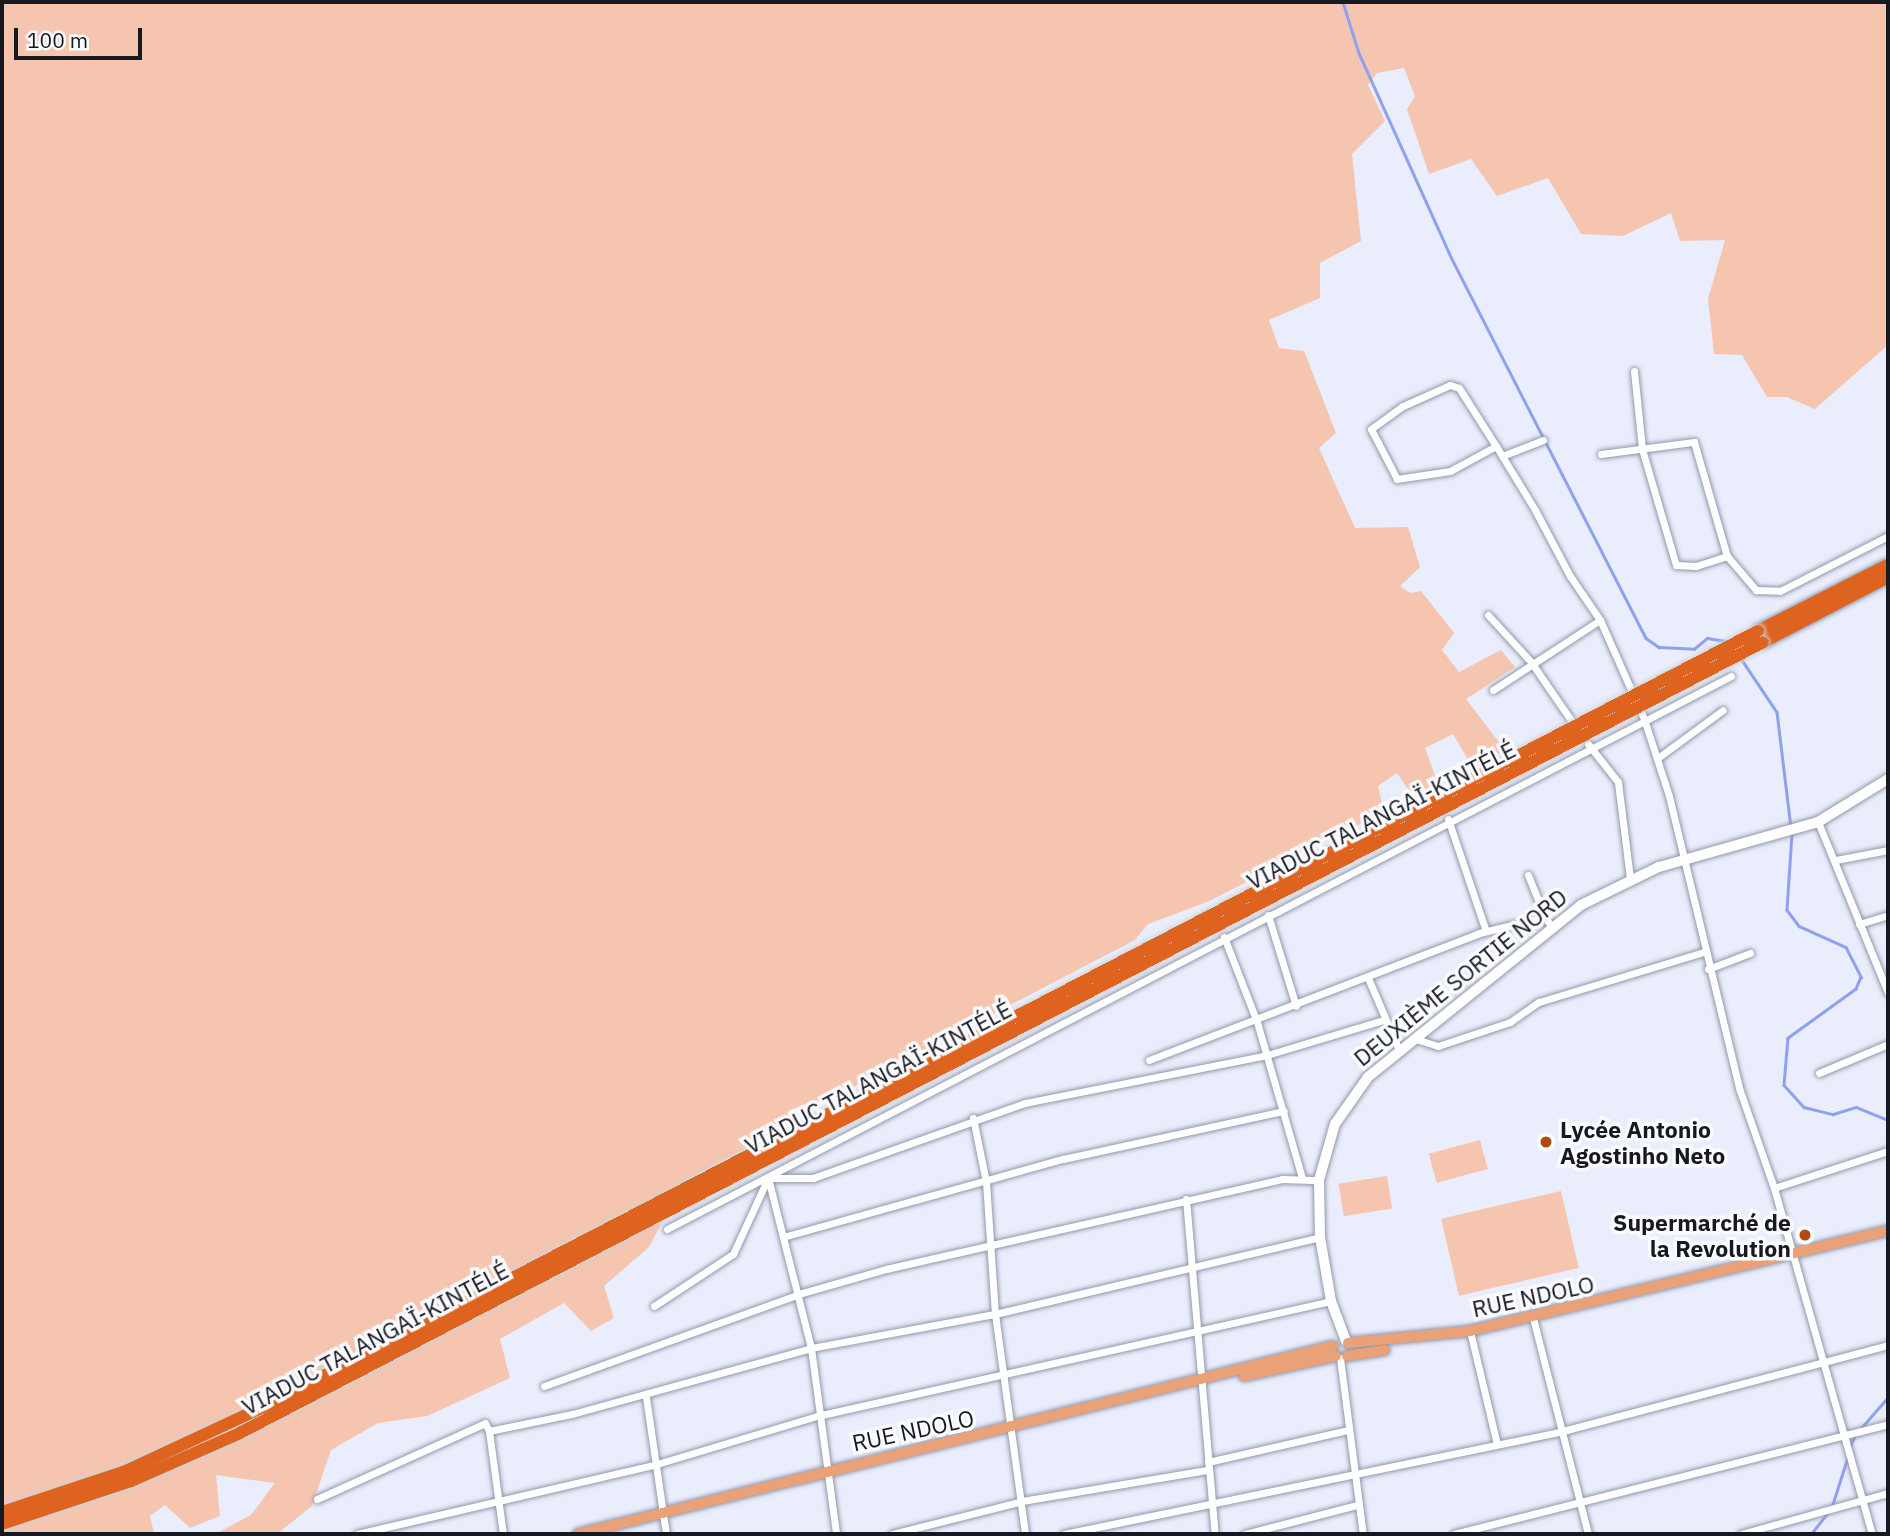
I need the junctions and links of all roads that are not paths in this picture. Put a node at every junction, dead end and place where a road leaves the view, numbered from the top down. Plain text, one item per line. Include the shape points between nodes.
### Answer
1 (1634, 371) dead end
2 (1543, 440) dead end
3 (1496, 446) junction
4 (1642, 449) junction
5 (1601, 454) dead end
6 (1502, 456) junction
7 (1888, 536) edge
8 (1727, 556) junction
9 (1888, 565) edge
10 (1888, 577) edge
11 (1488, 615) dead end
12 (1600, 620) junction
13 (1760, 636) junction
14 (1531, 662) junction
15 (1731, 676) dead end
16 (1493, 690) dead end
17 (1723, 710) dead end
18 (1644, 719) junction
19 (1589, 746) junction
20 (1659, 757) junction
21 (1888, 779) edge
22 (1448, 819) junction
23 (1818, 822) junction
24 (1888, 850) edge
25 (1684, 859) junction
26 (1836, 860) junction
27 (1528, 875) dead end
28 (1630, 879) junction
29 (1268, 915) junction
30 (1888, 915) edge
31 (1548, 922) junction
32 (1859, 924) junction
33 (1486, 931) junction
34 (1224, 937) junction
35 (1704, 952) junction
36 (1750, 953) dead end
37 (1708, 969) junction
38 (1884, 974) edge
39 (1368, 978) junction
40 (1888, 993) edge
41 (1296, 1006) junction
42 (1384, 1020) junction
43 (1257, 1022) junction
44 (1413, 1038) junction
45 (1888, 1044) edge
46 (1399, 1050) junction
47 (1267, 1055) junction
48 (1149, 1060) dead end
49 (1818, 1073) dead end
50 (1284, 1111) junction
51 (972, 1118) junction
52 (1888, 1151) edge
53 (768, 1178) junction
54 (1302, 1178) junction
55 (1319, 1180) junction
56 (986, 1182) junction
57 (1774, 1188) junction
58 (1186, 1199) junction
59 (667, 1229) dead end
60 (1888, 1231) edge
61 (783, 1237) junction
62 (1320, 1237) junction
63 (988, 1243) junction
64 (1791, 1257) junction
65 (1190, 1264) junction
66 (799, 1294) junction
67 (1331, 1301) junction
68 (654, 1306) dead end
69 (995, 1314) junction
70 (1335, 1317) junction
71 (1533, 1318) junction
72 (1195, 1330) junction
73 (1471, 1331) junction
74 (1439, 1336) junction
75 (1347, 1342) junction
76 (1888, 1345) edge
77 (811, 1348) junction
78 (1338, 1352) junction
79 (1821, 1363) junction
80 (1005, 1376) junction
81 (1199, 1382) junction
82 (544, 1386) dead end
83 (646, 1397) junction
84 (817, 1416) junction
85 (1888, 1424) edge
86 (1014, 1430) junction
87 (1348, 1430) junction
88 (489, 1431) junction
89 (1559, 1432) junction
90 (1841, 1435) junction
91 (1497, 1444) junction
92 (657, 1464) junction
93 (1208, 1466) junction
94 (828, 1469) junction
95 (1353, 1477) junction
96 (1888, 1493) edge
97 (317, 1499) dead end
98 (1861, 1500) junction
99 (498, 1501) junction
100 (1022, 1501) junction
101 (1211, 1504) junction
102 (1579, 1504) junction
103 (1356, 1505) junction
104 (2, 1512) edge
105 (664, 1515) junction
106 (2, 1524) edge
107 (357, 1534) edge
108 (503, 1534) edge
109 (578, 1534) edge
110 (666, 1534) edge
111 (836, 1534) edge
112 (892, 1534) edge
113 (1026, 1534) edge
114 (1064, 1534) edge
115 (1215, 1534) edge
116 (1244, 1534) edge
117 (1363, 1534) edge
118 (1454, 1534) edge
119 (1588, 1534) edge
120 (1741, 1534) edge
121 (1872, 1534) edge

1 - 4 street
2 - 6 street
3 - 3 street via 1450,471 1397,479 1371,429 1403,407 1455,385
3 - 6 street
4 - 5 street
4 - 8 street via 1694,442
4 - 8 street via 1676,565 1696,566
6 - 12 street
7 - 8 street via 1780,591 1751,586
9 - 13 highway
10 - 13 highway
11 - 14 street
12 - 14 street
12 - 18 street
13 - 104 highway, VIADUC TALANGAÏ-KINTÉLÉ, bridge via 301,1388 126,1471
13 - 106 highway, VIADUC TALANGAÏ-KINTÉLÉ, bridge via 238,1434 131,1481
14 - 16 street
14 - 19 street
15 - 18 street
17 - 20 street
18 - 19 street
18 - 20 street
19 - 22 street
19 - 28 street via 1618,782
20 - 25 street
21 - 23 street, DEUXIÈME SORTIE NORD
22 - 29 street
22 - 33 street
23 - 25 street, DEUXIÈME SORTIE NORD
23 - 26 street
24 - 26 street
25 - 28 street, DEUXIÈME SORTIE NORD
25 - 35 street
26 - 32 street
27 - 31 street
28 - 31 street, DEUXIÈME SORTIE NORD
29 - 34 street
29 - 41 street
30 - 32 street
31 - 33 street
31 - 44 street, DEUXIÈME SORTIE NORD
32 - 38 street
33 - 39 street
34 - 43 street
34 - 53 street
35 - 37 street
35 - 44 street via 1539,1002 1510,1022 1438,1046
36 - 37 street
37 - 57 street via 1740,1091
38 - 40 street
39 - 41 street
39 - 42 street
41 - 43 street
42 - 46 street
42 - 47 street
43 - 47 street
43 - 48 street
44 - 46 street, DEUXIÈME SORTIE NORD
45 - 49 street
46 - 55 street, DEUXIÈME SORTIE NORD via 1342,1109
47 - 50 street
47 - 51 street
50 - 54 street
50 - 56 street via 1063,1159
51 - 53 street via 813,1178
51 - 56 street
52 - 57 street
53 - 59 street
53 - 61 street
53 - 68 street via 733,1254
54 - 55 street
54 - 58 street
55 - 62 street, DEUXIÈME SORTIE NORD
56 - 61 street
56 - 63 street
57 - 64 street
58 - 63 street
58 - 65 street
60 - 64 main road, RUE NDOLO
61 - 66 street
62 - 65 street
62 - 67 street, DEUXIÈME SORTIE NORD
63 - 66 street
63 - 69 street
64 - 71 main road, RUE NDOLO
64 - 79 street
65 - 69 street
65 - 72 street
66 - 77 street
66 - 82 street
67 - 70 street, DEUXIÈME SORTIE NORD
67 - 72 street
69 - 77 street
69 - 80 street
70 - 75 street, DEUXIÈME SORTIE NORD
70 - 78 street, DEUXIÈME SORTIE NORD
71 - 73 main road, RUE NDOLO
71 - 89 street
72 - 80 street
72 - 81 street
73 - 74 main road, RUE NDOLO
73 - 91 street
74 - 75 main road, RUE NDOLO
74 - 78 main road
75 - 78 main road
76 - 79 street
77 - 83 street
77 - 84 street
78 - 81 main road
78 - 87 street
79 - 89 street
79 - 90 street
80 - 84 street
80 - 86 street
81 - 86 main road, RUE NDOLO
81 - 93 street
83 - 88 street
83 - 92 street
84 - 92 street
84 - 94 street
85 - 90 street
86 - 94 main road, RUE NDOLO
86 - 100 street
87 - 93 street
87 - 95 street
88 - 97 street via 485,1423
88 - 99 street
89 - 91 street
89 - 102 street
90 - 98 street
90 - 102 street
91 - 95 street
92 - 99 street
92 - 105 street
93 - 100 street
93 - 101 street
94 - 105 main road, RUE NDOLO
94 - 111 street
95 - 101 street
95 - 103 street
96 - 98 street
98 - 120 street
98 - 121 street
99 - 107 street
99 - 108 street
100 - 112 street
100 - 113 street
101 - 114 street
101 - 115 street
102 - 118 street
102 - 119 street
103 - 116 street
103 - 117 street
105 - 109 main road
105 - 110 street

